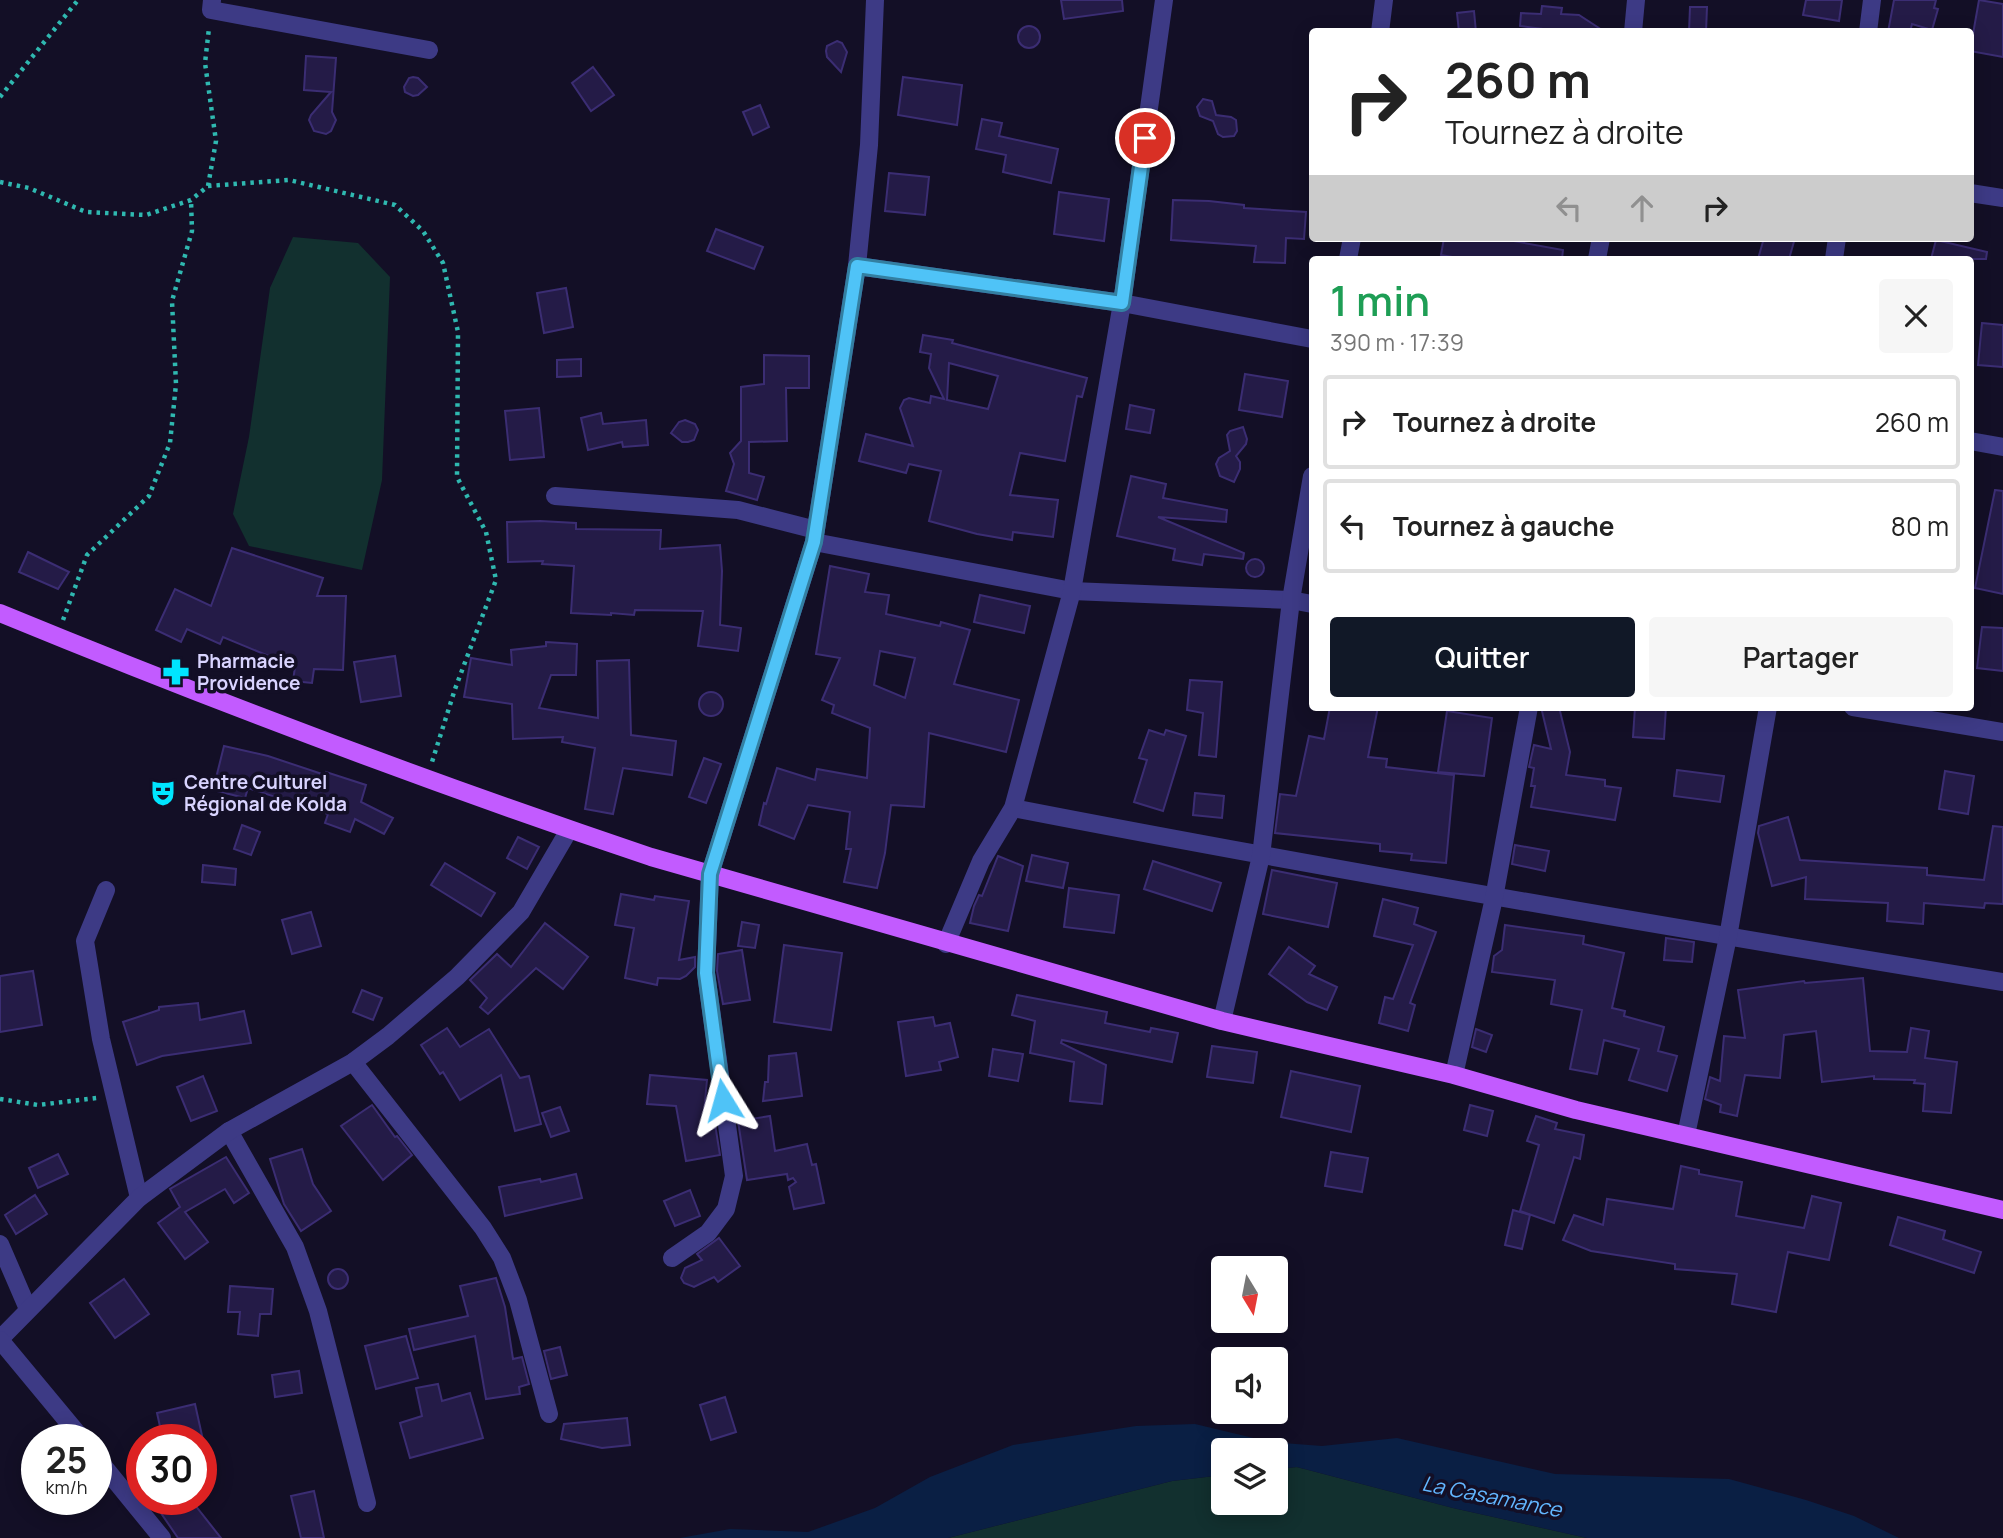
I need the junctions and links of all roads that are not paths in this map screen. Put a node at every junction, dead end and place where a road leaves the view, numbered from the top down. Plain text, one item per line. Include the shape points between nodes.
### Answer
1 (875, 0) edge
2 (1164, 0) edge
3 (1384, 0) edge
4 (1636, 0) edge
5 (1872, 0) edge
6 (212, 5) edge
7 (1380, 28) edge
8 (1633, 28) edge
9 (1868, 28) edge
10 (429, 50) dead end
11 (1974, 194) edge
12 (2003, 198) edge
13 (857, 266) junction
14 (1122, 303) junction
15 (1309, 338) edge
16 (1974, 442) edge
17 (2003, 447) edge
18 (1309, 494) edge
19 (555, 496) dead end
20 (815, 536) junction
21 (1072, 591) junction
22 (1291, 600) junction
23 (1309, 603) edge
24 (0, 613) edge
25 (1528, 711) edge
26 (1767, 711) edge
27 (1877, 711) edge
28 (2003, 732) edge
29 (1013, 808) junction
30 (569, 830) junction
31 (1261, 856) junction
32 (710, 874) junction
33 (106, 890) dead end
34 (1494, 898) junction
35 (1728, 937) junction
36 (946, 944) junction
37 (2003, 982) edge
38 (1222, 1021) junction
39 (353, 1062) junction
40 (1454, 1075) junction
41 (229, 1131) junction
42 (1686, 1135) junction
43 (139, 1198) junction
44 (2003, 1210) edge
45 (0, 1244) edge
46 (672, 1258) dead end
47 (28, 1310) junction
48 (0, 1340) edge
49 (549, 1414) dead end
50 (70, 1424) edge
51 (112, 1477) edge
52 (367, 1503) dead end
53 (162, 1538) edge

1 - 13 street via 869,145
2 - 14 street
3 - 7 street
4 - 8 street
5 - 9 street
6 - 10 street
11 - 12 street
13 - 14 street
13 - 20 street
14 - 15 street
14 - 21 street
16 - 17 street
18 - 22 street
19 - 20 street via 738,510
20 - 21 street
20 - 32 street
21 - 22 street
21 - 29 street
22 - 23 street
22 - 31 street
24 - 30 main road via 146,673
25 - 34 street
26 - 35 street
27 - 28 street
29 - 31 street
29 - 36 street via 981,861
30 - 32 main road
30 - 39 street via 521,912 457,977
31 - 34 street
31 - 38 street
32 - 36 main road
32 - 46 street via 706,973 734,1176 726,1209 708,1233
33 - 43 street via 85,941 101,1039
34 - 35 street
34 - 40 street
35 - 37 street
35 - 42 street
36 - 38 main road
38 - 40 main road
39 - 41 street
39 - 49 street via 502,1258
40 - 42 main road
41 - 43 street
41 - 52 street via 295,1247 318,1311
42 - 44 main road
43 - 47 street
45 - 47 street
47 - 48 street
48 - 50 street
51 - 53 street

